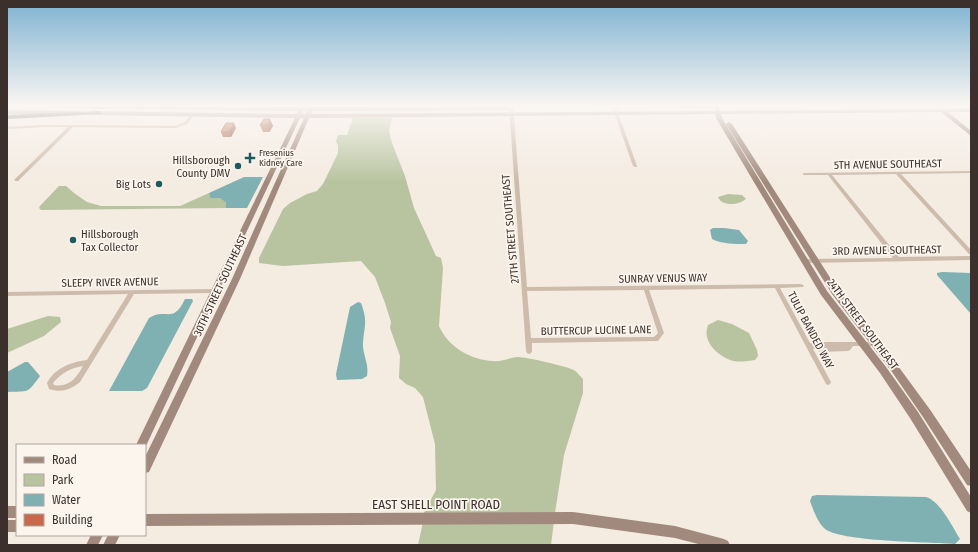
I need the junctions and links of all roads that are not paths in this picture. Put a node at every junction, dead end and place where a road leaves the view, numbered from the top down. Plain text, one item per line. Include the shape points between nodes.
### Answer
1 (67, 131) edge
2 (291, 131) edge
3 (301, 131) edge
4 (513, 131) edge
5 (622, 131) edge
6 (727, 131) edge
7 (733, 131) edge
8 (635, 166) dead end
9 (971, 172) edge
10 (897, 173) junction
11 (805, 174) dead end
12 (829, 174) junction
13 (16, 180) dead end
14 (971, 253) edge
15 (971, 258) edge
16 (897, 259) junction
17 (804, 261) junction
18 (815, 261) junction
19 (777, 286) junction
20 (801, 286) dead end
21 (646, 288) junction
22 (525, 289) junction
23 (214, 291) junction
24 (132, 292) junction
25 (7, 294) edge
26 (529, 341) junction
27 (862, 344) junction
28 (875, 344) junction
29 (809, 346) junction
30 (529, 351) dead end
31 (89, 362) junction
32 (828, 382) dead end
33 (140, 444) edge
34 (146, 466) edge
35 (971, 481) edge
36 (971, 507) edge
37 (146, 520) edge
38 (96, 536) edge
39 (114, 536) edge
40 (92, 545) edge
41 (109, 545) edge
42 (724, 545) edge

1 - 13 street
2 - 23 street, 30TH STREET SOUTHEAST
3 - 34 street, 30TH STREET SOUTHEAST via 229,293
4 - 22 street, 27TH STREET SOUTHEAST
5 - 8 street
6 - 17 street, 24TH STREET SOUTHEAST
7 - 18 street, 24TH STREET SOUTHEAST
9 - 10 street, 5TH AVENUE SOUTHEAST
10 - 12 street, 5TH AVENUE SOUTHEAST
10 - 14 street
11 - 12 street, 5TH AVENUE SOUTHEAST
12 - 16 street
15 - 16 street, 3RD AVENUE SOUTHEAST
16 - 18 street, 3RD AVENUE SOUTHEAST
17 - 18 street, 3RD AVENUE SOUTHEAST
17 - 27 street, 24TH STREET SOUTHEAST
18 - 28 street, 24TH STREET SOUTHEAST
19 - 20 street, SUNRAY VENUS WAY
19 - 21 street, SUNRAY VENUS WAY
19 - 29 street, TULIP BANDED WAY
21 - 22 street, SUNRAY VENUS WAY
21 - 26 street, BUTTERCUP LUCINE LANE via 660,333 656,339
22 - 26 street, 27TH STREET SOUTHEAST
23 - 24 street, SLEEPY RIVER AVENUE
23 - 33 street, 30TH STREET SOUTHEAST
24 - 25 street, SLEEPY RIVER AVENUE
24 - 31 street
26 - 30 street, 27TH STREET SOUTHEAST
27 - 28 street
27 - 29 street via 851,345 848,348 820,349 817,346
27 - 36 street, 24TH STREET SOUTHEAST via 914,415
28 - 35 street, 24TH STREET SOUTHEAST via 928,414
29 - 32 street, TULIP BANDED WAY
31 - 31 street via 73,384 60,389 51,387 50,383 57,373 70,366
37 - 42 street, EAST SHELL POINT ROAD via 573,518 674,532
38 - 40 street
39 - 41 street

